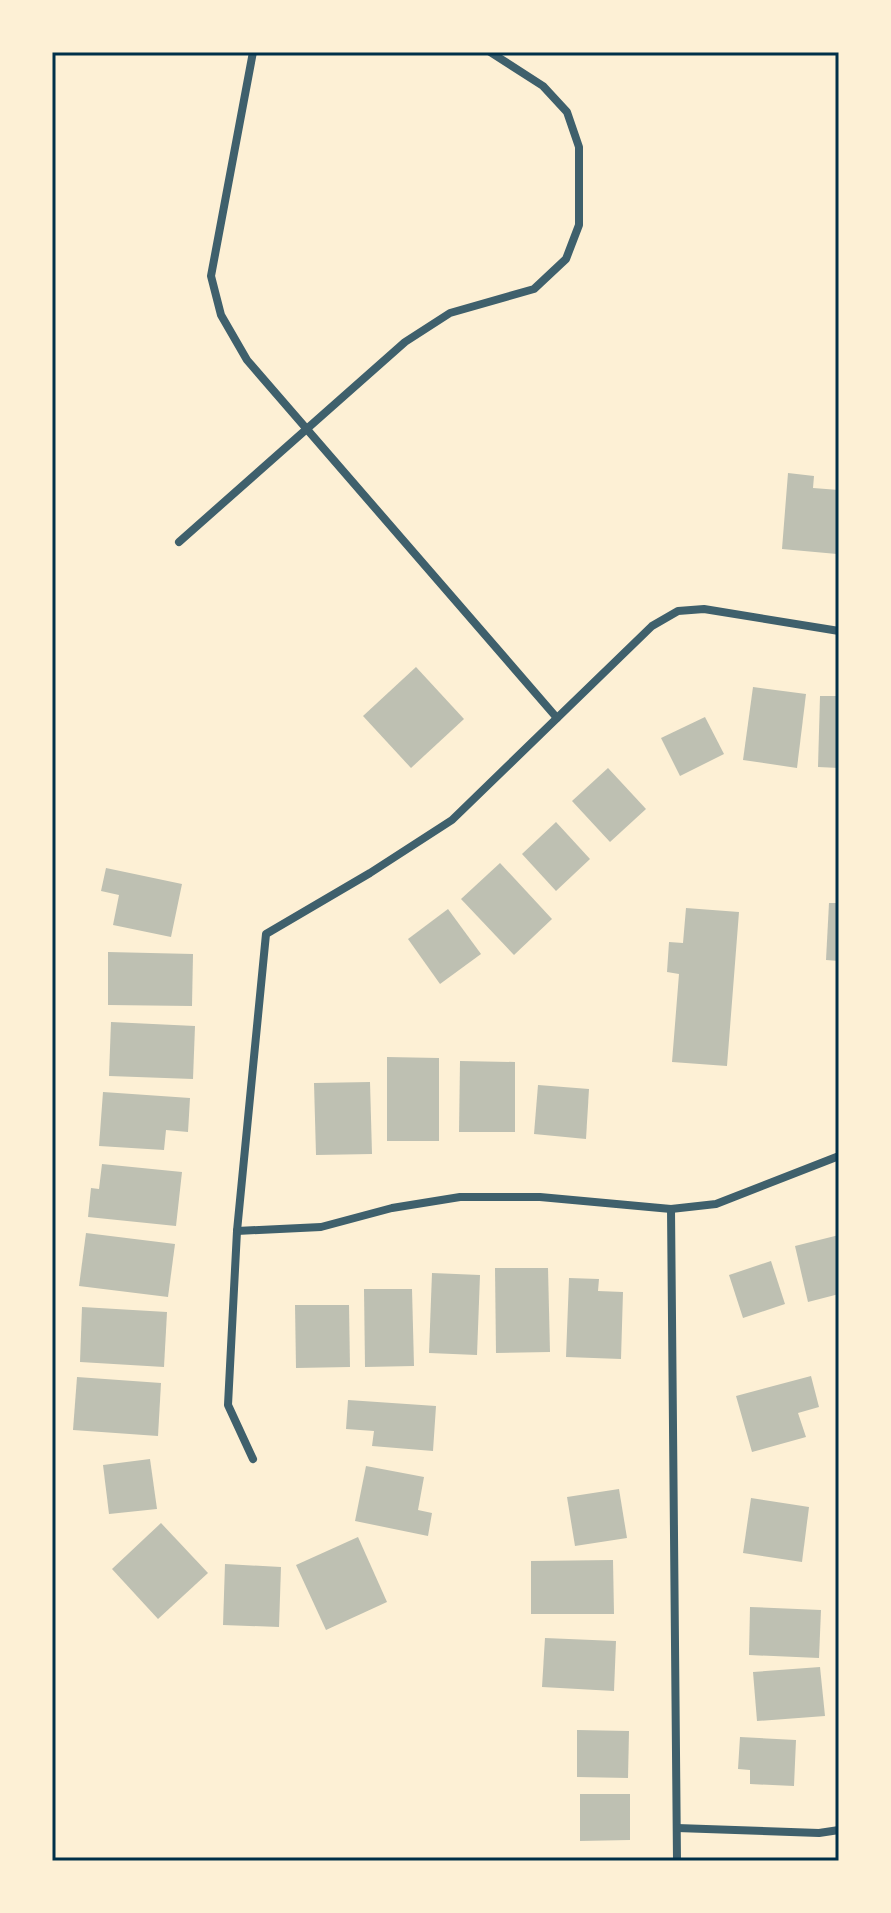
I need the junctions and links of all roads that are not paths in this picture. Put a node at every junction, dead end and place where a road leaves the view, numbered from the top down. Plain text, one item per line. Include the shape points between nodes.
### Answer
1 (253, 52) edge
2 (490, 52) edge
3 (307, 428) junction
4 (179, 542) dead end
5 (839, 631) edge
6 (557, 718) junction
7 (839, 1156) edge
8 (671, 1209) junction
9 (237, 1231) junction
10 (253, 1459) dead end
11 (677, 1828) junction
12 (839, 1830) edge
13 (677, 1861) edge

1 - 3 street via 211,276 221,315 247,360
2 - 3 street via 543,86 567,112 579,147 579,225 566,259 534,289 450,313 405,342
3 - 4 street
3 - 6 street
5 - 6 street via 704,609 678,611 652,626
6 - 9 street via 452,820 266,934
7 - 8 street via 716,1204
8 - 9 street via 540,1197 460,1197 321,1227
8 - 11 street
9 - 10 street via 228,1405
11 - 12 street
11 - 13 street

